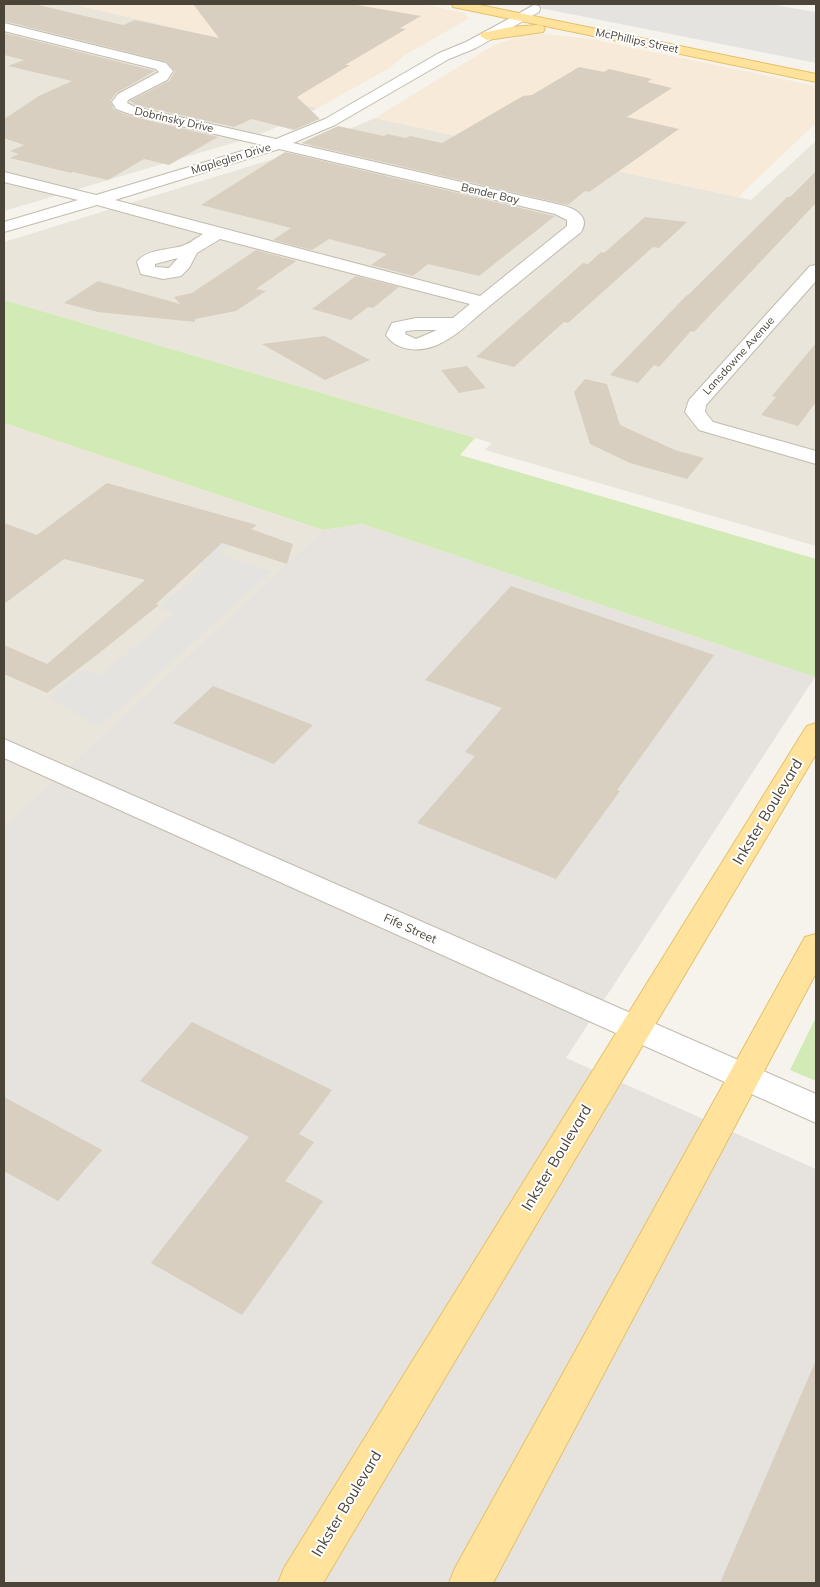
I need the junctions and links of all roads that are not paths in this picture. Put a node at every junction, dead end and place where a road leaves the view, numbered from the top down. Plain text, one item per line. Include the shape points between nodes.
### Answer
1 (458, 4) edge
2 (505, 7) edge
3 (534, 9) junction
4 (520, 17) junction
5 (4, 27) edge
6 (481, 29) junction
7 (592, 32) junction
8 (816, 67) edge
9 (816, 78) edge
10 (278, 144) junction
11 (4, 177) edge
12 (93, 199) junction
13 (4, 228) edge
14 (217, 233) junction
15 (190, 250) dead end
16 (816, 270) edge
17 (484, 302) junction
18 (456, 324) dead end
19 (816, 458) edge
20 (816, 732) edge
21 (4, 748) edge
22 (816, 945) edge
23 (635, 1029) junction
24 (745, 1079) junction
25 (816, 1110) edge
26 (299, 1583) edge
27 (470, 1583) edge

1 - 2 main road, McPhillips Street
2 - 3 main road, McPhillips Street
2 - 4 main road, McPhillips Street
2 - 6 street, Mapleglen Drive
3 - 4 street, Mapleglen Drive
3 - 8 main road, McPhillips Street
4 - 6 street, Mapleglen Drive
4 - 7 main road, McPhillips Street
5 - 10 street, Dobrinsky Drive via 161,66 166,71 162,77 119,102 130,110
6 - 7 main road
6 - 10 street, Mapleglen Drive via 471,46 444,56 330,122
7 - 9 main road, McPhillips Street
10 - 12 street, Mapleglen Drive
10 - 17 street, Bender Bay via 561,210 576,218 575,228
11 - 12 street
12 - 13 street, Mapleglen Drive
12 - 14 street
14 - 15 street
14 - 17 street
16 - 19 street, Lansdowne Avenue via 696,404 695,412 706,426
17 - 18 street, Bender Bay
20 - 23 main road, Inkster Boulevard
21 - 23 street, Fife Street
22 - 24 main road
23 - 24 street, Fife Street
23 - 26 main road, Inkster Boulevard
24 - 25 street, Fife Street
24 - 27 main road

